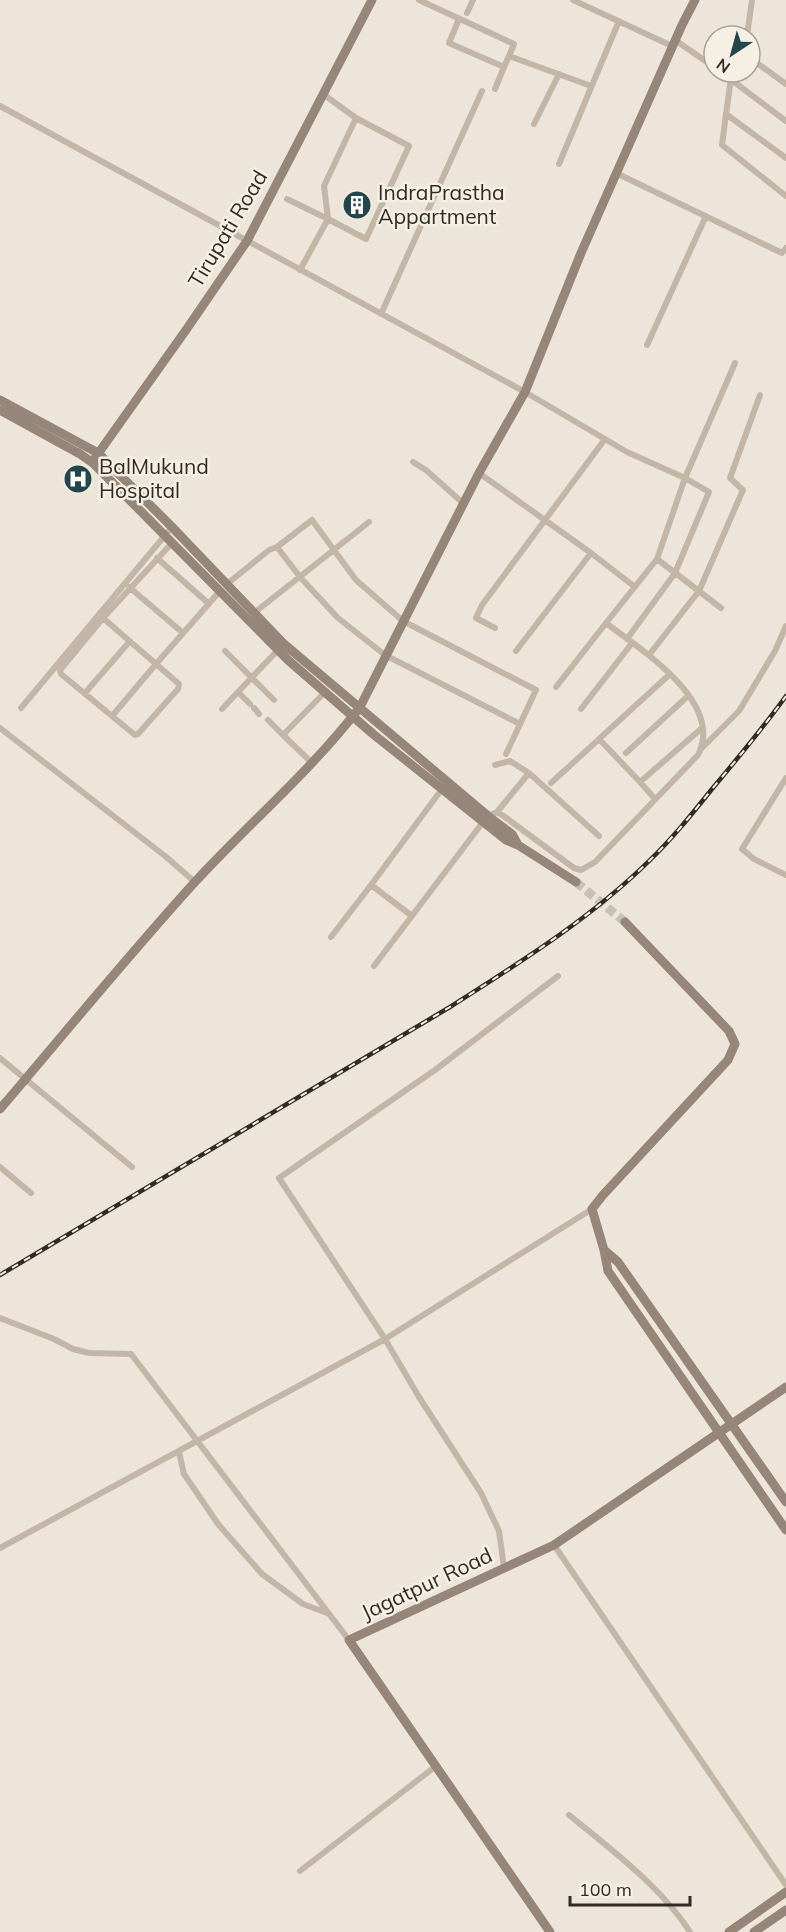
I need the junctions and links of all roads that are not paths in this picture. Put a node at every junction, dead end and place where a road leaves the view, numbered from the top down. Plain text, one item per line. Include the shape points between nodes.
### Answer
1 (372, 0) edge
2 (419, 0) edge
3 (473, 0) edge
4 (573, 0) edge
5 (695, 0) edge
6 (752, 0) edge
7 (467, 13) dead end
8 (459, 19) junction
9 (618, 21) junction
10 (749, 24) edge
11 (674, 43) junction
12 (509, 56) junction
13 (702, 60) edge
14 (762, 66) edge
15 (504, 67) junction
16 (559, 74) junction
17 (785, 81) edge
18 (730, 84) edge
19 (738, 84) edge
20 (591, 86) junction
21 (495, 88) dead end
22 (482, 91) dead end
23 (323, 94) junction
24 (0, 106) edge
25 (726, 114) junction
26 (356, 118) junction
27 (786, 121) edge
28 (534, 124) dead end
29 (786, 158) edge
30 (559, 164) dead end
31 (616, 173) junction
32 (786, 196) edge
33 (287, 199) dead end
34 (706, 216) junction
35 (328, 219) junction
36 (247, 241) junction
37 (784, 252) edge
38 (300, 270) junction
39 (381, 314) junction
40 (647, 345) dead end
41 (735, 363) dead end
42 (525, 392) junction
43 (760, 395) dead end
44 (0, 400) edge
45 (0, 410) edge
46 (605, 439) junction
47 (98, 453) junction
48 (92, 462) junction
49 (412, 462) dead end
50 (480, 473) junction
51 (685, 478) junction
52 (464, 504) junction
53 (544, 519) junction
54 (369, 522) dead end
55 (172, 527) junction
56 (168, 539) junction
57 (277, 548) junction
58 (334, 550) junction
59 (591, 553) junction
60 (157, 558) junction
61 (657, 558) junction
62 (675, 573) junction
63 (300, 577) junction
64 (129, 587) junction
65 (634, 587) junction
66 (223, 588) junction
67 (699, 591) junction
68 (208, 603) junction
69 (721, 608) dead end
70 (254, 613) junction
71 (103, 618) junction
72 (403, 621) junction
73 (606, 623) junction
74 (786, 626) edge
75 (495, 628) dead end
76 (183, 633) junction
77 (130, 641) junction
78 (629, 641) junction
79 (278, 650) junction
80 (225, 651) dead end
81 (516, 651) dead end
82 (386, 655) junction
83 (649, 655) junction
84 (156, 664) junction
85 (670, 674) junction
86 (251, 678) junction
87 (556, 687) dead end
88 (238, 692) junction
89 (325, 692) junction
90 (85, 693) junction
91 (688, 696) junction
92 (274, 700) dead end
93 (360, 707) junction
94 (21, 708) dead end
95 (222, 709) dead end
96 (581, 709) dead end
97 (260, 714) dead end
98 (112, 716) junction
99 (353, 716) junction
100 (268, 720) dead end
101 (520, 724) junction
102 (0, 728) edge
103 (702, 728) junction
104 (283, 735) junction
105 (599, 739) junction
106 (702, 748) junction
107 (626, 753) dead end
108 (506, 754) dead end
109 (311, 762) junction
110 (495, 765) dead end
111 (529, 773) junction
112 (786, 778) edge
113 (640, 782) junction
114 (551, 783) dead end
115 (442, 789) junction
116 (655, 799) junction
117 (489, 816) junction
118 (599, 836) dead end
119 (786, 875) edge
120 (195, 882) junction
121 (576, 882) tunnel mouth
122 (371, 885) junction
123 (412, 916) junction
124 (626, 922) tunnel mouth
125 (331, 937) dead end
126 (374, 966) dead end
127 (558, 976) dead end
128 (0, 1059) edge
129 (25, 1079) junction
130 (0, 1109) edge
131 (0, 1167) edge
132 (132, 1167) dead end
133 (31, 1193) dead end
134 (592, 1209) junction
135 (604, 1250) junction
136 (0, 1318) edge
137 (658, 1318) junction
138 (645, 1326) junction
139 (385, 1339) junction
140 (786, 1387) edge
141 (733, 1424) junction
142 (719, 1434) junction
143 (198, 1442) junction
144 (179, 1452) junction
145 (786, 1502) edge
146 (786, 1530) edge
147 (554, 1545) junction
148 (0, 1548) edge
149 (504, 1568) junction
150 (328, 1613) junction
151 (349, 1640) junction
152 (436, 1766) junction
153 (569, 1815) dead end
154 (300, 1871) dead end
155 (786, 1885) edge
156 (786, 1892) edge
157 (785, 1914) edge
158 (550, 1932) edge
159 (690, 1932) edge
160 (729, 1932) edge
161 (754, 1932) edge

1 - 23 street, Tirupati Road
2 - 8 street
3 - 7 street
4 - 9 street
5 - 11 street
6 - 10 street
8 - 12 street via 514,44
8 - 15 street via 449,43
9 - 11 street
9 - 20 street
11 - 13 street
11 - 31 street
12 - 15 street
12 - 16 street
14 - 17 street
15 - 21 street
16 - 20 street
16 - 28 street
18 - 25 street
19 - 27 street
20 - 30 street
22 - 39 street
23 - 26 street
23 - 36 street, Tirupati Road
24 - 36 street
25 - 29 street
25 - 32 street via 722,145
26 - 35 street via 324,186
26 - 35 street via 409,146 366,239
31 - 34 street
31 - 42 street
33 - 35 street
34 - 37 street
34 - 40 street
35 - 38 street
36 - 38 street
36 - 47 street, Tirupati Road
38 - 39 street
39 - 42 street
41 - 51 street
42 - 46 street
42 - 50 street
43 - 67 street via 730,478 743,490
44 - 47 street
45 - 48 street
46 - 51 street
46 - 53 street
47 - 48 street, Tirupati Road
47 - 55 street
48 - 56 street
49 - 52 street
50 - 52 street
50 - 53 street
51 - 61 street
51 - 62 street via 709,492
52 - 72 street
53 - 59 street
53 - 75 street via 476,618
54 - 58 street
55 - 56 street
55 - 66 street
56 - 60 street
56 - 66 street
56 - 94 street
57 - 58 street via 312,520
57 - 63 street
57 - 66 street via 269,550
58 - 63 street
58 - 72 street via 356,580
59 - 65 street
59 - 81 street
60 - 64 street
60 - 68 street
61 - 62 street
61 - 65 street
62 - 67 street
62 - 78 street
63 - 70 street
63 - 82 street via 338,618
64 - 71 street
64 - 76 street
65 - 73 street
66 - 68 street
66 - 70 street
66 - 79 street
67 - 69 street
67 - 83 street
68 - 76 street
70 - 93 street via 284,644
71 - 77 street
71 - 90 street via 60,670
72 - 82 street
72 - 101 street via 536,690
73 - 78 street
73 - 87 street
74 - 106 street via 739,711
76 - 84 street
77 - 84 street
77 - 90 street
78 - 83 street
78 - 96 street
79 - 86 street
79 - 89 street
80 - 86 street
82 - 93 street
82 - 101 street
83 - 85 street
84 - 98 street
84 - 98 street via 179,684 178,689 137,735
85 - 91 street
85 - 105 street
86 - 88 street
86 - 92 street
88 - 95 street
88 - 97 street
89 - 99 street
89 - 104 street
90 - 98 street
91 - 103 street via 700,711
91 - 107 street
93 - 99 street
93 - 117 street
99 - 109 street
99 - 115 street
100 - 104 street
101 - 108 street
102 - 120 street
103 - 106 street
103 - 113 street
104 - 109 street
105 - 113 street
105 - 114 street
106 - 116 street
109 - 120 street
110 - 111 street via 510,761
111 - 117 street
111 - 118 street
112 - 119 street via 741,849
113 - 116 street
115 - 117 street
115 - 122 street
116 - 117 street via 595,862 580,870
117 - 121 street via 513,834 518,845
117 - 123 street
120 - 129 street
122 - 123 street
122 - 125 street
123 - 126 street
124 - 134 street via 729,1030 735,1044 728,1060
127 - 139 street via 435,1070 279,1178
128 - 129 street
129 - 130 street
129 - 132 street
131 - 133 street
134 - 135 street
134 - 139 street
135 - 137 street via 618,1262
135 - 138 street via 608,1271
136 - 143 street via 81,1351 131,1354
137 - 138 street
137 - 141 street
138 - 142 street
139 - 143 street
139 - 149 street via 481,1493 499,1531
140 - 141 street, Jagatpur Road
141 - 142 street, Jagatpur Road
141 - 145 street
142 - 146 street
142 - 147 street, Jagatpur Road
143 - 144 street
143 - 150 street
144 - 148 street
144 - 150 street via 184,1474 218,1524 262,1574 303,1604
147 - 149 street, Jagatpur Road
147 - 155 street
149 - 151 street, Jagatpur Road
150 - 151 street
151 - 152 street, Jagatpur Road
152 - 154 street
152 - 158 street, Jagatpur Road
153 - 159 street via 666,1902
156 - 160 street
157 - 161 street

